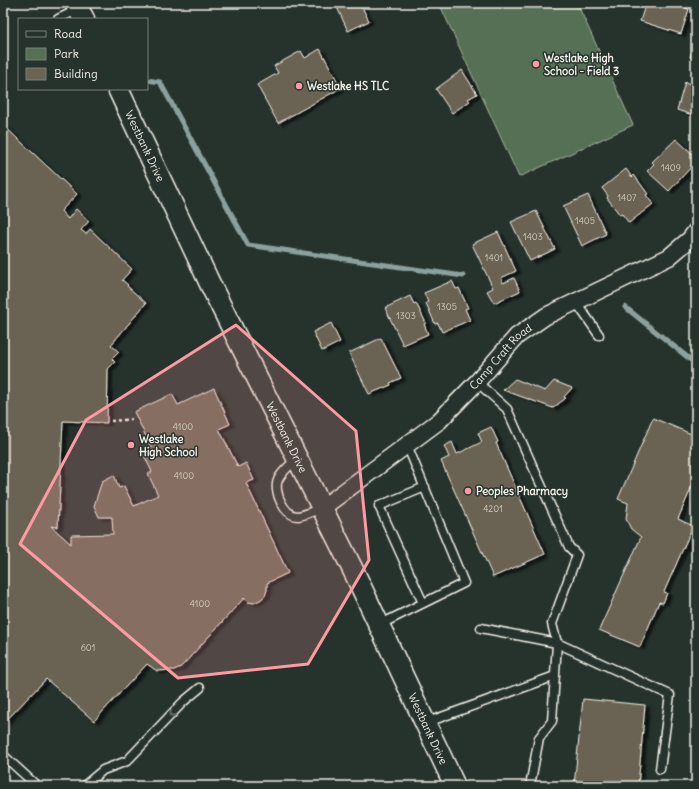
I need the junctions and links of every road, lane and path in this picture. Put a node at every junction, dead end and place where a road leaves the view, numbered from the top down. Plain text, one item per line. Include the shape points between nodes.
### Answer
1 (79, 10) edge
2 (60, 18) edge
3 (118, 90) edge
4 (696, 230) edge
5 (576, 302) junction
6 (599, 335) dead end
7 (477, 382) junction
8 (133, 419) dead end
9 (111, 422) dead end
10 (407, 445) junction
11 (297, 458) junction
12 (425, 487) junction
13 (322, 508) junction
14 (423, 603) junction
15 (379, 625) junction
16 (481, 628) dead end
17 (557, 643) junction
18 (555, 676) junction
19 (200, 688) dead end
20 (425, 723) junction
21 (3, 755) edge
22 (660, 769) dead end
23 (37, 786) edge
24 (84, 786) edge
25 (455, 786) edge
26 (530, 786) edge

1 - 2 lane
3 - 11 street, Westbank Drive via 212,288
4 - 5 street, Camp Craft Road via 690,239 669,257
5 - 6 lane
5 - 7 street, Camp Craft Road via 546,316 517,336
7 - 10 street, Camp Craft Road via 439,421
7 - 17 lane via 507,409 568,546 577,555 552,624
8 - 9 path
10 - 12 lane
10 - 13 street, Camp Craft Road
11 - 13 street, Westbank Drive
11 - 13 lane via 278,479 279,498 290,513 298,516
12 - 14 lane via 464,583
12 - 14 lane via 379,506
13 - 15 street, Westbank Drive
14 - 15 lane
15 - 20 street, Westbank Drive
16 - 17 lane
17 - 18 lane
17 - 22 lane via 670,695
18 - 20 lane
18 - 26 lane via 552,721 539,738
19 -> 24 lane via 183,702 127,761 103,770
20 - 25 street, Westbank Drive
21 - 23 lane

